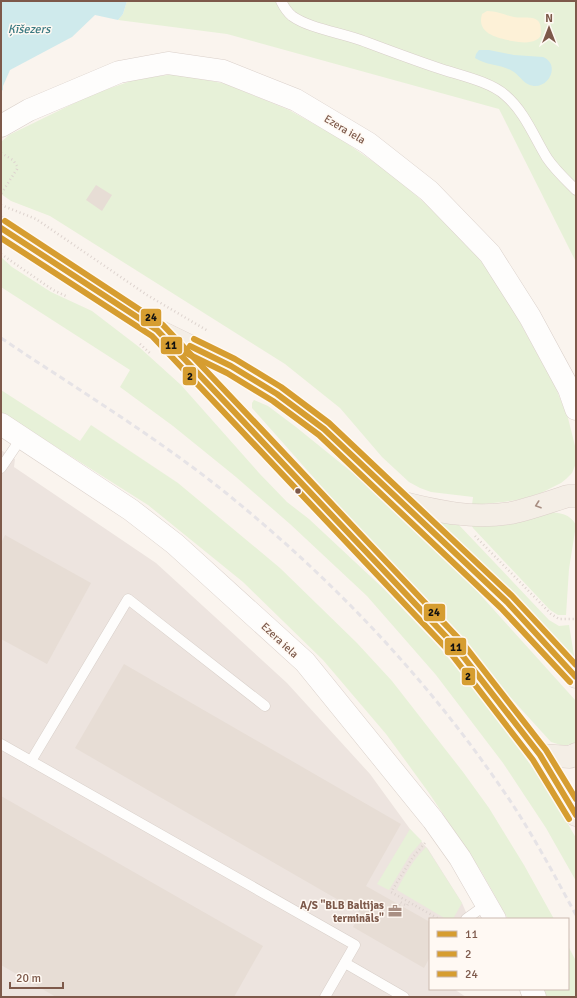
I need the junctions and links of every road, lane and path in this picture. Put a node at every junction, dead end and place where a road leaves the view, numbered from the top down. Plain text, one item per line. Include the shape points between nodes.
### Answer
1 (282, 1) edge
2 (1, 126) edge
3 (1, 153) edge
4 (576, 190) edge
5 (1, 194) edge
6 (1, 228) edge
7 (1, 254) edge
8 (67, 296) dead end
9 (157, 330) junction
10 (135, 341) dead end
11 (152, 354) dead end
12 (576, 409) edge
13 (1, 424) edge
14 (22, 437) junction
15 (1, 468) edge
16 (576, 496) edge
17 (401, 502) junction
18 (475, 536) dead end
19 (576, 619) edge
20 (576, 677) edge
21 (265, 706) dead end
22 (1, 744) edge
23 (576, 754) edge
24 (540, 755) junction
25 (31, 761) junction
26 (576, 815) edge
27 (430, 848) dead end
28 (409, 902) junction
29 (399, 905) dead end
30 (491, 911) edge
31 (437, 918) edge
32 (469, 918) edge
33 (345, 963) junction
34 (325, 997) edge
35 (404, 997) edge

1 - 4 lane via 291,15 309,24 485,84 505,95 520,111 548,159
2 - 12 street, Ezera iela via 29,110 119,72 168,63 223,71 296,100 368,143 429,191 490,254 534,324 569,389
3 - 5 path via 13,160 17,166
6 - 9 main road
7 - 8 path via 53,290
9 - 17 main road via 231,366 277,394 324,429
9 - 24 main road via 455,646
10 - 11 path
13 - 14 street, Ezera iela
14 - 15 lane
14 - 30 street, Ezera iela via 131,510 175,544 305,662 433,820 460,858
16 -> 17 main road via 490,515 438,512
17 - 20 main road via 507,602
18 - 19 path via 551,614 559,619
21 - 25 lane via 128,599
22 - 25 lane
23 - 24 main road via 570,757
24 - 26 main road
25 - 33 lane via 355,945
27 - 28 path via 426,842 413,857 391,892
28 - 29 path via 407,906 400,902
28 - 31 path
30 - 32 lane
33 - 34 lane
33 - 35 lane

